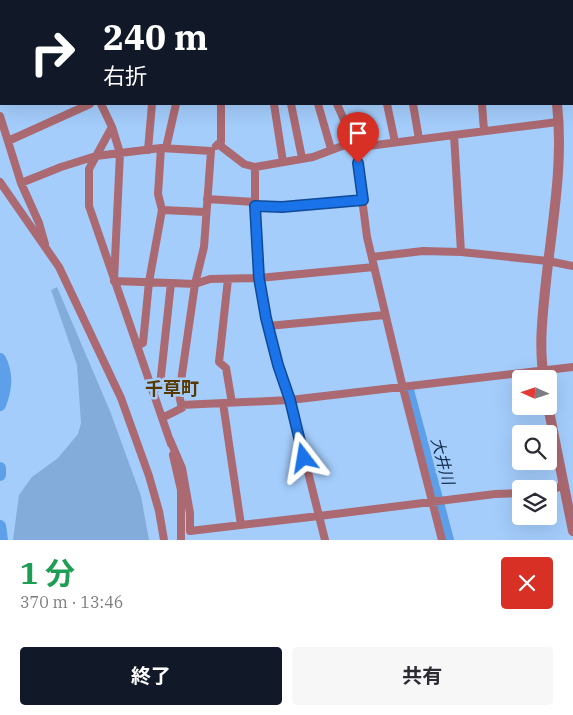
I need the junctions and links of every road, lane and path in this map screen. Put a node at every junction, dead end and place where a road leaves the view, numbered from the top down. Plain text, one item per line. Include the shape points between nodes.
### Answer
1 (88, 105) edge
2 (101, 105) edge
3 (152, 105) edge
4 (176, 105) edge
5 (222, 105) edge
6 (274, 105) edge
7 (291, 105) edge
8 (318, 105) edge
9 (337, 105) edge
10 (386, 105) edge
11 (413, 105) edge
12 (482, 105) edge
13 (557, 105) edge
14 (0, 116) edge
15 (558, 122) junction
16 (112, 127) junction
17 (484, 131) junction
18 (454, 135) junction
19 (419, 139) junction
20 (8, 141) junction
21 (395, 142) junction
22 (354, 143) junction
23 (218, 144) junction
24 (163, 148) junction
25 (331, 149) junction
26 (148, 150) junction
27 (211, 151) junction
28 (120, 153) junction
29 (96, 156) junction
30 (302, 158) junction
31 (283, 162) junction
32 (255, 167) junction
33 (0, 182) edge
34 (21, 184) junction
35 (207, 199) junction
36 (363, 200) junction
37 (255, 204) junction
38 (162, 210) junction
39 (206, 212) junction
40 (46, 248) junction
41 (460, 252) junction
42 (372, 257) junction
43 (548, 261) junction
44 (573, 266) edge
45 (374, 267) junction
46 (259, 278) junction
47 (228, 279) junction
48 (114, 281) junction
49 (149, 282) junction
50 (171, 283) junction
51 (195, 284) junction
52 (385, 316) junction
53 (268, 326) junction
54 (137, 346) junction
55 (573, 367) edge
56 (543, 370) edge
57 (558, 371) edge
58 (512, 378) edge
59 (403, 388) junction
60 (153, 392) junction
61 (290, 400) junction
62 (232, 402) junction
63 (223, 403) junction
64 (181, 405) junction
65 (550, 415) edge
66 (162, 418) junction
67 (170, 440) junction
68 (564, 485) junction
69 (557, 488) edge
70 (512, 494) edge
71 (432, 502) junction
72 (319, 516) junction
73 (241, 525) junction
74 (190, 531) junction
75 (573, 531) edge
76 (164, 540) edge
77 (181, 540) edge
78 (190, 540) edge
79 (325, 540) edge
80 (442, 540) edge

1 - 20 street
2 - 16 street
3 - 26 street
4 - 24 street
5 - 23 street via 221,142
6 - 31 street
7 - 30 street
8 - 25 street
9 - 22 street
10 - 21 street
11 - 19 street
12 - 17 street
13 - 15 street
14 - 20 street
15 - 17 street
15 - 43 street via 556,205
16 - 28 street
16 - 29 street
17 - 18 street
18 - 19 street
18 - 41 street
19 - 21 street
20 - 34 street
21 - 22 street via 368,146
22 - 25 street
22 - 36 street
23 - 27 street
23 - 32 street via 244,164
24 - 26 street
24 - 27 street
24 - 38 street via 158,194
25 - 30 street
26 - 28 street
27 - 35 street
28 - 29 street
28 - 48 street
29 - 34 street
29 - 48 street via 89,169 89,206
30 - 31 street
31 - 32 street
32 - 37 street
33 - 40 street
34 - 40 street via 39,223
35 - 37 street
35 - 39 street
36 - 37 street via 282,207
36 - 42 street
37 - 46 street
38 - 39 street
38 - 49 street
39 - 51 street via 204,247
40 - 76 street via 59,267 121,398 149,476
41 - 42 street via 423,251
41 - 43 street
42 - 45 street
43 - 44 street
43 - 56 street via 541,331
45 - 46 street
45 - 52 street
46 - 47 street
46 - 53 street
47 - 51 street via 210,279
47 - 62 street via 219,362 226,368
48 - 49 street
48 - 54 street
49 - 50 street
49 - 54 street via 143,343
50 - 51 street
50 - 60 street via 160,386
51 - 64 street via 179,395
52 - 53 street
52 - 59 street
53 - 61 street
54 - 60 street
55 - 57 street
58 - 59 street
59 - 61 street
59 - 71 street
60 - 66 street
61 - 62 street
61 - 72 street
62 - 63 street
63 - 64 street
63 - 73 street
64 - 66 street via 182,408
65 - 68 street
66 - 67 street
67 - 74 street via 182,468
67 - 77 street via 181,490
68 - 69 street
68 - 75 street
70 - 71 street
71 - 72 street
71 - 80 street
72 - 73 street
72 - 79 street
73 - 74 street
74 - 78 street

